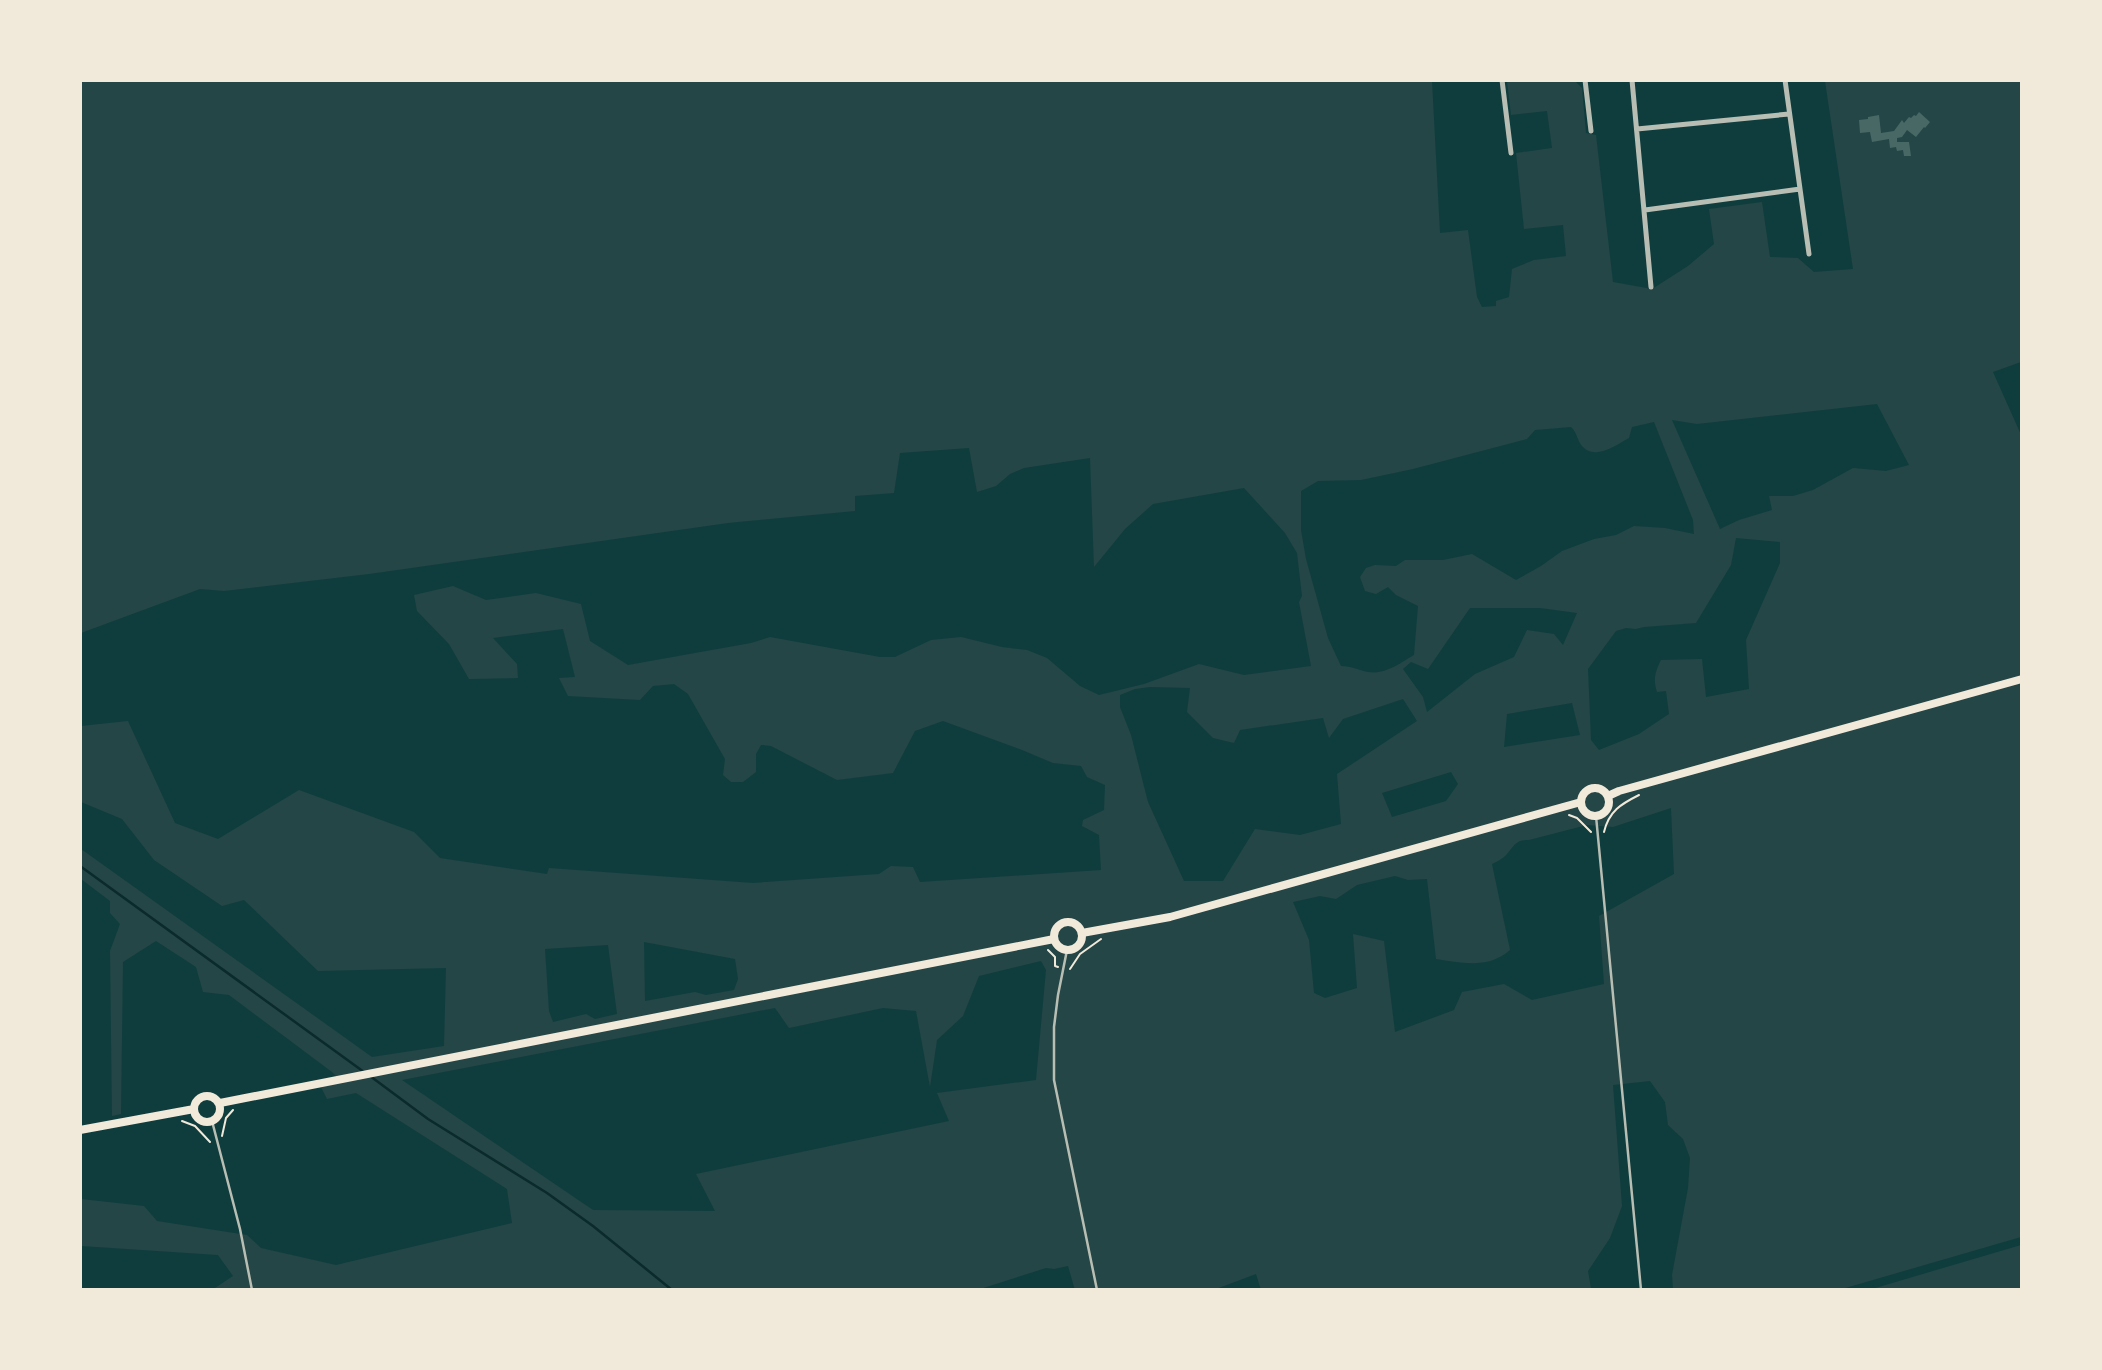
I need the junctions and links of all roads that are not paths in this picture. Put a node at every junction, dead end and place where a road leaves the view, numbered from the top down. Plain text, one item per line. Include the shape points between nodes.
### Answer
1 (1502, 80) edge
2 (1585, 80) edge
3 (1632, 80) edge
4 (1785, 80) edge
5 (1789, 114) junction
6 (1637, 129) junction
7 (1591, 131) dead end
8 (1511, 153) dead end
9 (1800, 190) junction
10 (1645, 210) junction
11 (1809, 254) dead end
12 (1651, 287) dead end
13 (2021, 679) edge
14 (1608, 796) junction
15 (1581, 802) junction
16 (1596, 816) junction
17 (1082, 933) junction
18 (1054, 939) junction
19 (1068, 950) junction
20 (219, 1103) junction
21 (194, 1109) junction
22 (212, 1121) junction
23 (80, 1130) edge
24 (252, 1290) edge
25 (1097, 1290) edge
26 (1640, 1290) edge

1 - 8 street
2 - 7 street
3 - 6 street
4 - 5 street
5 - 6 street
5 - 9 street
6 - 10 street
9 - 10 street
9 - 11 street
10 - 12 street
13 - 14 main road
14 - 15 main road via 1592,788 1582,795
14 - 16 main road via 1608,808
15 - 16 main road via 1589,815
15 - 17 main road via 1170,917
16 - 26 lane
17 - 18 main road via 1078,925 1061,923
17 - 19 main road via 1081,942
18 - 19 main road
18 - 20 main road
19 - 25 lane via 1054,1027 1054,1080
20 - 21 main road via 203,1096
20 - 22 main road via 220,1114
21 - 22 main road via 200,1120
21 - 23 main road
22 - 24 lane

